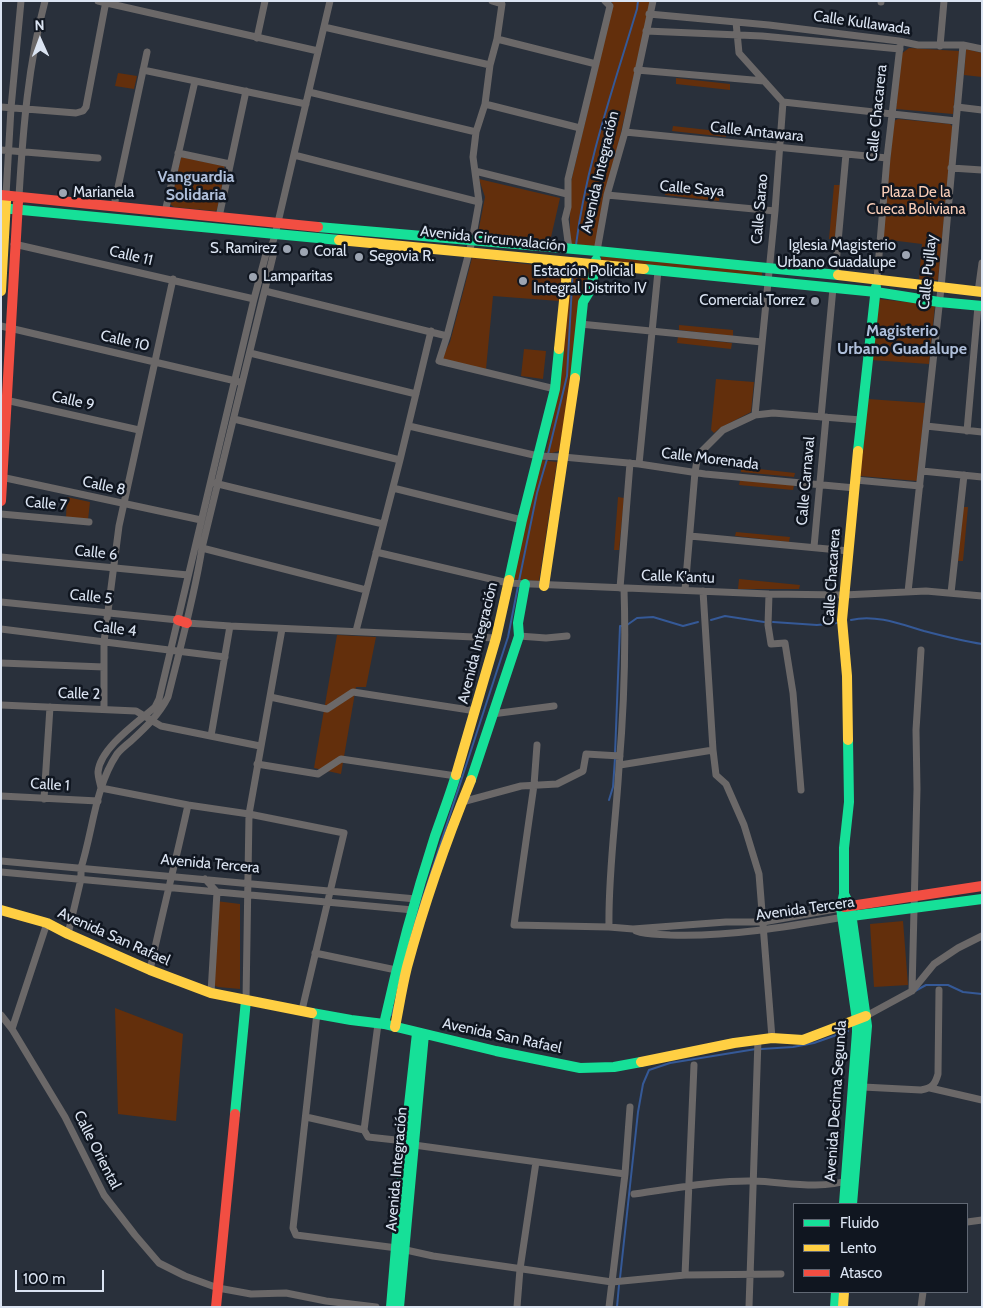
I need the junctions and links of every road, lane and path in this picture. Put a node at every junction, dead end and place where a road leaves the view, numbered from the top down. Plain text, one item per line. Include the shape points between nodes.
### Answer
1 (21, 1) edge
2 (265, 1) edge
3 (330, 1) edge
4 (605, 1) edge
5 (653, 1) edge
6 (944, 1) edge
7 (43, 2) edge
8 (103, 2) edge
9 (494, 2) edge
10 (650, 14) junction
11 (736, 22) junction
12 (324, 27) junction
13 (646, 31) junction
14 (738, 36) junction
15 (256, 38) junction
16 (497, 39) junction
17 (900, 45) junction
18 (962, 45) junction
19 (940, 46) junction
20 (982, 49) edge
21 (147, 52) dead end
22 (318, 52) junction
23 (596, 64) junction
24 (490, 65) junction
25 (143, 70) junction
26 (637, 70) junction
27 (195, 81) junction
28 (764, 81) junction
29 (246, 91) junction
30 (309, 92) junction
31 (783, 102) junction
32 (306, 104) junction
33 (485, 104) junction
34 (1, 107) edge
35 (957, 107) junction
36 (11, 108) junction
37 (24, 109) junction
38 (982, 110) edge
39 (893, 114) junction
40 (956, 121) junction
41 (580, 128) junction
42 (476, 132) junction
43 (625, 132) junction
44 (779, 148) junction
45 (5, 150) edge
46 (21, 152) junction
47 (178, 153) junction
48 (846, 154) junction
49 (294, 155) junction
50 (98, 158) dead end
51 (887, 158) junction
52 (230, 164) junction
53 (952, 168) junction
54 (982, 170) edge
55 (475, 171) junction
56 (567, 194) junction
57 (4, 195) edge
58 (607, 195) junction
59 (18, 196) junction
60 (479, 202) junction
61 (114, 206) junction
62 (4, 208) edge
63 (18, 209) junction
64 (775, 211) junction
65 (165, 212) junction
66 (219, 217) junction
67 (277, 224) junction
68 (273, 240) junction
69 (472, 241) junction
70 (2, 242) edge
71 (17, 244) junction
72 (574, 250) junction
73 (470, 251) junction
74 (597, 251) junction
75 (572, 262) junction
76 (982, 263) edge
77 (596, 265) junction
78 (768, 268) junction
79 (658, 271) junction
80 (835, 275) junction
81 (172, 279) junction
82 (877, 279) junction
83 (768, 282) junction
84 (833, 288) junction
85 (941, 288) junction
86 (1, 291) edge
87 (265, 291) junction
88 (876, 292) junction
89 (980, 292) edge
90 (254, 299) junction
91 (939, 302) junction
92 (980, 306) edge
93 (580, 324) junction
94 (1, 326) edge
95 (12, 328) junction
96 (431, 331) junction
97 (652, 331) junction
98 (447, 336) junction
99 (762, 342) junction
100 (250, 353) junction
101 (154, 362) junction
102 (972, 365) junction
103 (982, 366) edge
104 (239, 382) junction
105 (555, 389) junction
106 (416, 394) junction
107 (5, 400) edge
108 (755, 415) junction
109 (823, 417) junction
110 (234, 419) junction
111 (861, 420) junction
112 (409, 426) junction
113 (926, 426) junction
114 (139, 430) junction
115 (966, 431) junction
116 (982, 432) edge
117 (538, 456) junction
118 (563, 457) junction
119 (400, 460) junction
120 (630, 463) junction
121 (639, 464) junction
122 (922, 471) junction
123 (695, 472) junction
124 (964, 475) junction
125 (982, 476) edge
126 (2, 478) edge
127 (214, 483) junction
128 (819, 484) junction
129 (855, 484) junction
130 (920, 486) junction
131 (393, 488) junction
132 (1, 500) edge
133 (125, 505) junction
134 (1, 514) edge
135 (201, 520) junction
136 (522, 520) junction
137 (89, 522) dead end
138 (383, 524) junction
139 (690, 536) junction
140 (814, 547) junction
141 (202, 548) junction
142 (849, 551) junction
143 (376, 552) junction
144 (1, 557) edge
145 (114, 569) junction
146 (188, 575) junction
147 (518, 584) junction
148 (544, 586) junction
149 (622, 588) junction
150 (366, 590) junction
151 (685, 590) junction
152 (703, 592) junction
153 (908, 592) junction
154 (952, 593) junction
155 (769, 594) junction
156 (844, 595) junction
157 (982, 596) edge
158 (1, 602) edge
159 (108, 613) junction
160 (182, 621) junction
161 (230, 626) junction
162 (282, 628) junction
163 (1, 629) edge
164 (356, 631) junction
165 (519, 636) junction
166 (567, 636) dead end
167 (496, 638) junction
168 (104, 642) junction
169 (171, 650) junction
170 (921, 650) dead end
171 (179, 651) junction
172 (225, 657) junction
173 (1, 663) edge
174 (104, 667) junction
175 (270, 698) junction
176 (1, 705) edge
177 (554, 706) dead end
178 (50, 707) junction
179 (104, 709) junction
180 (476, 711) junction
181 (492, 714) junction
182 (145, 715) junction
183 (152, 721) junction
184 (211, 736) junction
185 (537, 745) dead end
186 (260, 746) junction
187 (713, 750) junction
188 (620, 756) junction
189 (257, 764) junction
190 (620, 765) junction
191 (456, 776) junction
192 (534, 785) junction
193 (101, 788) junction
194 (802, 790) dead end
195 (1, 796) edge
196 (44, 799) junction
197 (98, 801) junction
198 (462, 802) junction
199 (188, 804) junction
200 (249, 814) junction
201 (1, 861) edge
202 (81, 868) junction
203 (1, 872) edge
204 (173, 876) junction
205 (80, 879) junction
206 (205, 879) junction
207 (248, 883) junction
208 (982, 886) edge
209 (169, 887) junction
210 (329, 890) junction
211 (217, 892) junction
212 (844, 894) joint
213 (247, 895) junction
214 (915, 896) junction
215 (416, 899) junction
216 (982, 899) edge
217 (327, 902) junction
218 (915, 908) junction
219 (1, 910) edge
220 (413, 910) junction
221 (846, 912) junction
222 (763, 922) junction
223 (47, 923) junction
224 (609, 927) junction
225 (633, 930) junction
226 (762, 931) junction
227 (68, 934) junction
228 (982, 936) edge
229 (315, 952) junction
230 (150, 970) junction
231 (396, 970) junction
232 (940, 990) dead end
233 (912, 991) junction
234 (211, 993) junction
235 (246, 1000) junction
236 (302, 1010) junction
237 (317, 1013) junction
238 (1, 1015) edge
239 (862, 1018) junction
240 (381, 1024) junction
241 (395, 1027) junction
242 (12, 1029) junction
243 (420, 1034) junction
244 (772, 1038) junction
245 (758, 1040) junction
246 (694, 1065) dead end
247 (862, 1087) junction
248 (930, 1088) junction
249 (982, 1100) edge
250 (630, 1107) dead end
251 (306, 1117) junction
252 (364, 1130) junction
253 (410, 1143) junction
254 (536, 1162) junction
255 (625, 1174) junction
256 (850, 1180) junction
257 (753, 1181) junction
258 (690, 1186) junction
259 (634, 1194) dead end
260 (844, 1203) edge
261 (852, 1203) edge
262 (982, 1220) edge
263 (968, 1222) edge
264 (401, 1249) junction
265 (520, 1269) junction
266 (781, 1274) dead end
267 (685, 1275) junction
268 (751, 1276) junction
269 (612, 1282) junction
270 (218, 1288) junction
271 (836, 1293) edge
272 (844, 1293) edge
273 (923, 1293) edge
274 (216, 1307) edge
275 (376, 1307) edge
276 (391, 1307) edge
277 (399, 1307) edge
278 (517, 1307) edge
279 (609, 1307) edge
280 (749, 1307) edge
281 (834, 1307) edge
282 (843, 1307) edge
283 (921, 1307) edge

1 - 36 street
2 - 15 street
3 - 12 street
4 - 23 street via 610,6
5 - 10 street, Avenida Integración
6 - 19 street
7 - 37 street
8 - 15 street
8 - 37 street via 83,111
9 - 16 street via 502,4
10 - 11 street, Calle Kullawada
10 - 13 street, Avenida Integración
11 - 14 street
11 - 17 street, Calle Kullawada
12 - 22 street
12 - 24 street
13 - 14 street
13 - 26 street, Avenida Integración
14 - 17 street
14 - 28 street via 739,53
15 - 22 street
16 - 23 street
16 - 24 street
17 - 19 street, Calle Kullawada
17 - 39 street, Calle Chacarera
18 - 19 street, Calle Kullawada
18 - 20 street, Calle Kullawada
18 - 35 street, Calle Pujllay
21 - 25 street
22 - 30 street
23 - 41 street
24 - 33 street
25 - 27 street
25 - 61 street
26 - 28 street
26 - 43 street, Avenida Integración
27 - 29 street
27 - 47 street
28 - 31 street
29 - 32 street
29 - 52 street
30 - 32 street
30 - 42 street
31 - 39 street
31 - 44 street, Calle Sarao
32 - 49 street
33 - 41 street
33 - 42 street
34 - 36 street
35 - 38 street
35 - 40 street, Calle Pujllay
36 - 37 street
36 - 45 street
37 - 46 street
39 - 40 street
39 - 51 street, Calle Chacarera
40 - 53 street, Calle Pujllay
41 - 56 street
42 - 55 street
43 - 44 street, Calle Antawara
43 - 58 street, Avenida Integración
44 - 48 street, Calle Antawara
44 - 64 street, Calle Sarao
45 - 46 street
45 - 57 street
46 - 50 street
46 - 59 street
47 - 52 street
47 - 65 street
48 - 51 street, Calle Antawara
48 - 80 street
49 - 60 street
49 - 67 street
51 - 82 street, Calle Chacarera
52 - 66 street
53 - 54 street
53 - 85 street, Calle Pujllay
55 - 56 street
55 - 60 street
56 - 72 street via 565,219
57 - 59 main road, Avenida Circunvalación
57 - 62 main road
58 - 64 street, Calle Saya
58 - 74 street, Avenida Integración
59 - 61 main road, Avenida Circunvalación
59 - 63 main road
60 - 69 street
61 - 65 main road, Avenida Circunvalación
62 - 63 main road, Avenida Circunvalación
62 - 70 main road
63 - 68 main road, Avenida Circunvalación
63 - 71 main road
64 - 78 street, Calle Sarao
65 - 66 main road, Avenida Circunvalación
66 - 67 main road, Avenida Circunvalación
67 - 68 street
67 - 69 main road, Avenida Circunvalación
68 - 73 main road, Avenida Circunvalación
68 - 87 street via 274,252
68 - 90 street via 267,250
69 - 72 main road, Avenida Circunvalación
69 - 73 street
70 - 71 street, Calle 11
70 - 86 main road
71 - 81 street, Calle 11
71 - 95 main road
72 - 74 main road, Avenida Circunvalación
73 - 75 main road, Avenida Circunvalación
73 - 98 street
74 - 77 main road, Avenida Integración
74 - 78 main road, Avenida Circunvalación
75 - 77 main road, Avenida Circunvalación
75 - 105 main road, Avenida Integración
76 - 89 street
77 - 79 main road, Avenida Circunvalación
77 - 93 main road, Avenida Integración via 591,289 583,302
78 - 80 main road, Avenida Circunvalación
78 - 83 street, Calle Sarao
79 - 83 main road, Avenida Circunvalación
79 - 97 street
80 - 82 main road, Avenida Circunvalación
81 - 90 street, Calle 11
81 - 101 street
82 - 85 main road, Avenida Circunvalación
82 - 88 main road, Calle Chacarera
83 - 84 main road, Avenida Circunvalación
83 - 99 street, Calle Sarao
84 - 88 main road, Avenida Circunvalación
84 - 109 street, Calle Carnaval
85 - 89 main road, Avenida Circunvalación
85 - 91 street, Calle Pujllay
87 - 96 street
87 - 100 street
88 - 91 main road, Avenida Circunvalación
88 - 111 main road, Calle Chacarera
90 - 104 street
91 - 92 main road, Avenida Circunvalación
91 - 113 street, Calle Pujllay
92 - 102 street
93 - 97 street
93 - 118 main road, Avenida Integración
94 - 95 street, Calle 10
95 - 101 street, Calle 10
95 - 107 main road
96 - 98 street
96 - 106 street
97 - 99 street
97 - 121 street
98 - 105 street via 439,361
99 - 108 street, Calle Sarao
100 - 104 street
100 - 106 street
101 - 104 street, Calle 10
101 - 114 street
102 - 103 street
102 - 115 street
104 - 110 street
104 - 127 street via 220,448
105 - 117 main road, Avenida Integración
106 - 112 street
107 - 114 street, Calle 9
107 - 126 main road
108 - 109 street via 773,413
108 - 123 street via 723,430 698,455
109 - 111 street
109 - 128 street, Calle Carnaval
110 - 119 street
110 - 127 street
111 - 129 main road, Calle Chacarera
112 - 117 street, Calle Morenada
112 - 119 street
113 - 115 street
113 - 122 street, Calle Pujllay
114 - 133 street
115 - 116 street
117 - 118 street, Calle Morenada
117 - 136 main road, Avenida Integración
118 - 120 street, Calle Morenada
118 - 148 main road, Avenida Integración
119 - 131 street
120 - 121 street, Calle Morenada
120 - 149 street
121 - 123 street, Calle Morenada
122 - 124 street
122 - 130 street, Calle Pujllay
123 - 128 street, Calle Morenada
123 - 139 street
124 - 125 street
124 - 154 street
126 - 132 main road
126 - 133 street, Calle 8
127 - 135 street
127 - 138 street
127 - 141 street
128 - 129 street, Calle Morenada
128 - 140 street, Calle Carnaval
129 - 130 street, Calle Morenada
129 - 142 main road, Calle Chacarera
130 - 153 street, Calle Pujllay
131 - 136 street
131 - 138 street
133 - 135 street, Calle 8
133 - 145 street
134 - 137 street, Calle 7
135 - 146 street
136 - 147 main road, Avenida Integración
138 - 143 street
139 - 140 street
139 - 151 street
140 - 142 street
141 - 150 street
141 - 160 street via 198,579
142 - 156 main road, Calle Chacarera
143 - 147 street, Calle K'antu
143 - 150 street
144 - 145 street, Calle 6
145 - 146 street, Calle 6
145 - 159 street
146 - 160 street
147 - 148 street, Calle K'antu
147 - 165 main road, Avenida Integración
147 - 167 main road, Avenida Integración
148 - 149 street, Calle K'antu
149 - 151 street, Calle K'antu
149 - 188 street via 625,636
150 - 164 street
151 - 152 street, Calle K'antu
152 - 155 street, Calle K'antu
152 - 187 street
153 - 154 street, Calle K'antu
153 - 156 street, Calle K'antu
154 - 157 street, Calle K'antu
155 - 156 street, Calle K'antu
155 - 194 street via 771,644 785,643
156 - 212 main road, Calle Chacarera via 842,620 847,676 850,802 843,861
158 - 159 street, Calle 5
159 - 160 street, Calle 5
159 - 168 street
160 - 161 street, Calle 5
160 - 169 street
160 - 171 street
161 - 162 street, Calle 5
161 - 172 street
162 - 164 street, Calle 5
162 - 175 street
163 - 168 street, Calle 4
164 - 167 street, Calle 5
165 - 166 street
165 - 181 main road, Avenida Integración
167 - 180 main road, Avenida Integración
168 - 169 street, Calle 4
168 - 174 street
169 - 171 street, Calle 4
169 - 182 street via 159,699
170 - 214 street via 916,730
171 - 172 street, Calle 4
171 - 183 street via 168,697
172 - 184 street
173 - 174 street
174 - 179 street
175 - 180 street via 327,709 353,692
175 - 186 street
176 - 178 street, Calle 2
177 - 181 street
178 - 179 street, Calle 2
178 - 196 street
179 - 182 street, Calle 2 via 136,711
180 - 191 main road, Avenida Integración
181 - 198 main road, Avenida Integración via 478,763
182 - 183 street, Calle 2
182 - 193 street via 106,753 98,773
183 - 184 street via 160,726
183 - 193 street via 118,753
184 - 186 street
185 - 192 street
186 - 189 street
187 - 190 street
187 - 222 street via 716,775 726,784 744,825 758,874
188 - 190 street
188 - 192 street via 586,754 583,771 557,784
189 - 191 street via 318,774 341,759
189 - 200 street
190 - 224 street
191 - 215 main road, Avenida Integración
192 - 198 street
192 - 224 street, Avenida Tercera via 514,926
193 - 197 street
193 - 199 street
195 - 196 street, Calle 1
196 - 197 street, Calle 1
197 - 202 street
198 - 241 main road, Avenida Integración via 407,968
199 - 200 street
199 - 204 street
200 - 207 street
200 - 210 street via 344,833
201 - 202 street, Avenida Tercera
202 - 204 street, Avenida Tercera
202 - 205 street
203 - 205 street, Avenida Tercera
204 - 206 street, Avenida Tercera
204 - 209 street
205 - 209 street, Avenida Tercera
205 - 227 street
206 - 207 street, Avenida Tercera
206 - 211 street
207 - 210 street, Avenida Tercera
207 - 213 street
208 - 214 main road, Avenida Tercera
209 - 211 street, Avenida Tercera
209 - 230 street
210 - 215 street, Avenida Tercera
210 - 217 street
211 - 213 street, Avenida Tercera
211 - 234 street
212 - 221 main road, Avenida Decima Segunda
213 - 217 street, Avenida Tercera
213 - 235 street
214 - 218 street
214 - 221 main road, Avenida Tercera
215 - 220 main road, Avenida Integración
216 - 218 main road, Avenida Tercera
217 - 220 street, Avenida Tercera
217 - 229 street
218 - 221 main road, Avenida Tercera
218 - 233 street
219 - 223 main road, Avenida San Rafael
220 - 231 main road, Avenida Integración
221 - 222 street, Avenida Tercera
221 - 226 street, Avenida Tercera
221 - 239 main road, Avenida Decima Segunda
222 - 225 street, Avenida Tercera
222 - 226 street
223 - 227 main road, Avenida San Rafael
223 - 242 street
224 - 225 street, Avenida Tercera
225 - 226 street, Avenida Tercera via 644,934 687,936
226 - 244 street
227 - 230 main road, Avenida San Rafael
228 - 233 street, Avenida San Rafael via 934,964
229 - 231 street
229 - 236 street
230 - 234 main road, Avenida San Rafael
231 - 240 main road, Avenida Integración
232 - 248 street via 938,1074
233 - 239 street, Avenida San Rafael
234 - 235 main road, Avenida San Rafael
235 - 236 main road, Avenida San Rafael
235 - 270 main road
236 - 237 main road, Avenida San Rafael
237 - 240 main road, Avenida San Rafael
237 - 251 street
238 - 242 street, Calle Oriental
239 - 244 main road, Avenida San Rafael via 803,1040
239 - 247 main road, Avenida Decima Segunda
239 - 256 main road, Avenida Decima Segunda
240 - 241 main road, Avenida San Rafael
240 - 252 street
241 - 243 main road, Avenida San Rafael
242 - 270 street, Calle Oriental via 65,1117 104,1195 135,1235 160,1263
243 - 245 main road, Avenida San Rafael via 580,1068 614,1067
243 - 253 main road, Avenida Integración
244 - 245 main road, Avenida San Rafael
245 - 257 street
246 - 258 street
247 - 248 street
247 - 256 main road, Avenida Decima Segunda
248 - 249 street
250 - 255 street
251 - 252 street
251 - 264 street via 294,1228 296,1235
252 - 253 street via 368,1137
253 - 254 street
253 - 264 main road, Avenida Integración
254 - 255 street
254 - 265 street
255 - 269 street
256 - 257 street via 814,1185
256 - 260 main road, Avenida Decima Segunda
256 - 261 main road, Avenida Decima Segunda
257 - 258 street
257 - 268 street
258 - 259 street
258 - 267 street
262 - 263 street
264 - 265 street
264 - 276 main road
264 - 277 main road, Avenida Integración
265 - 269 street
265 - 278 street
266 - 268 street
267 - 268 street
267 - 269 street
268 - 280 street
269 - 279 street
270 - 274 main road
270 - 275 street, Calle Oriental
271 - 281 main road
272 - 282 main road
273 - 283 street

